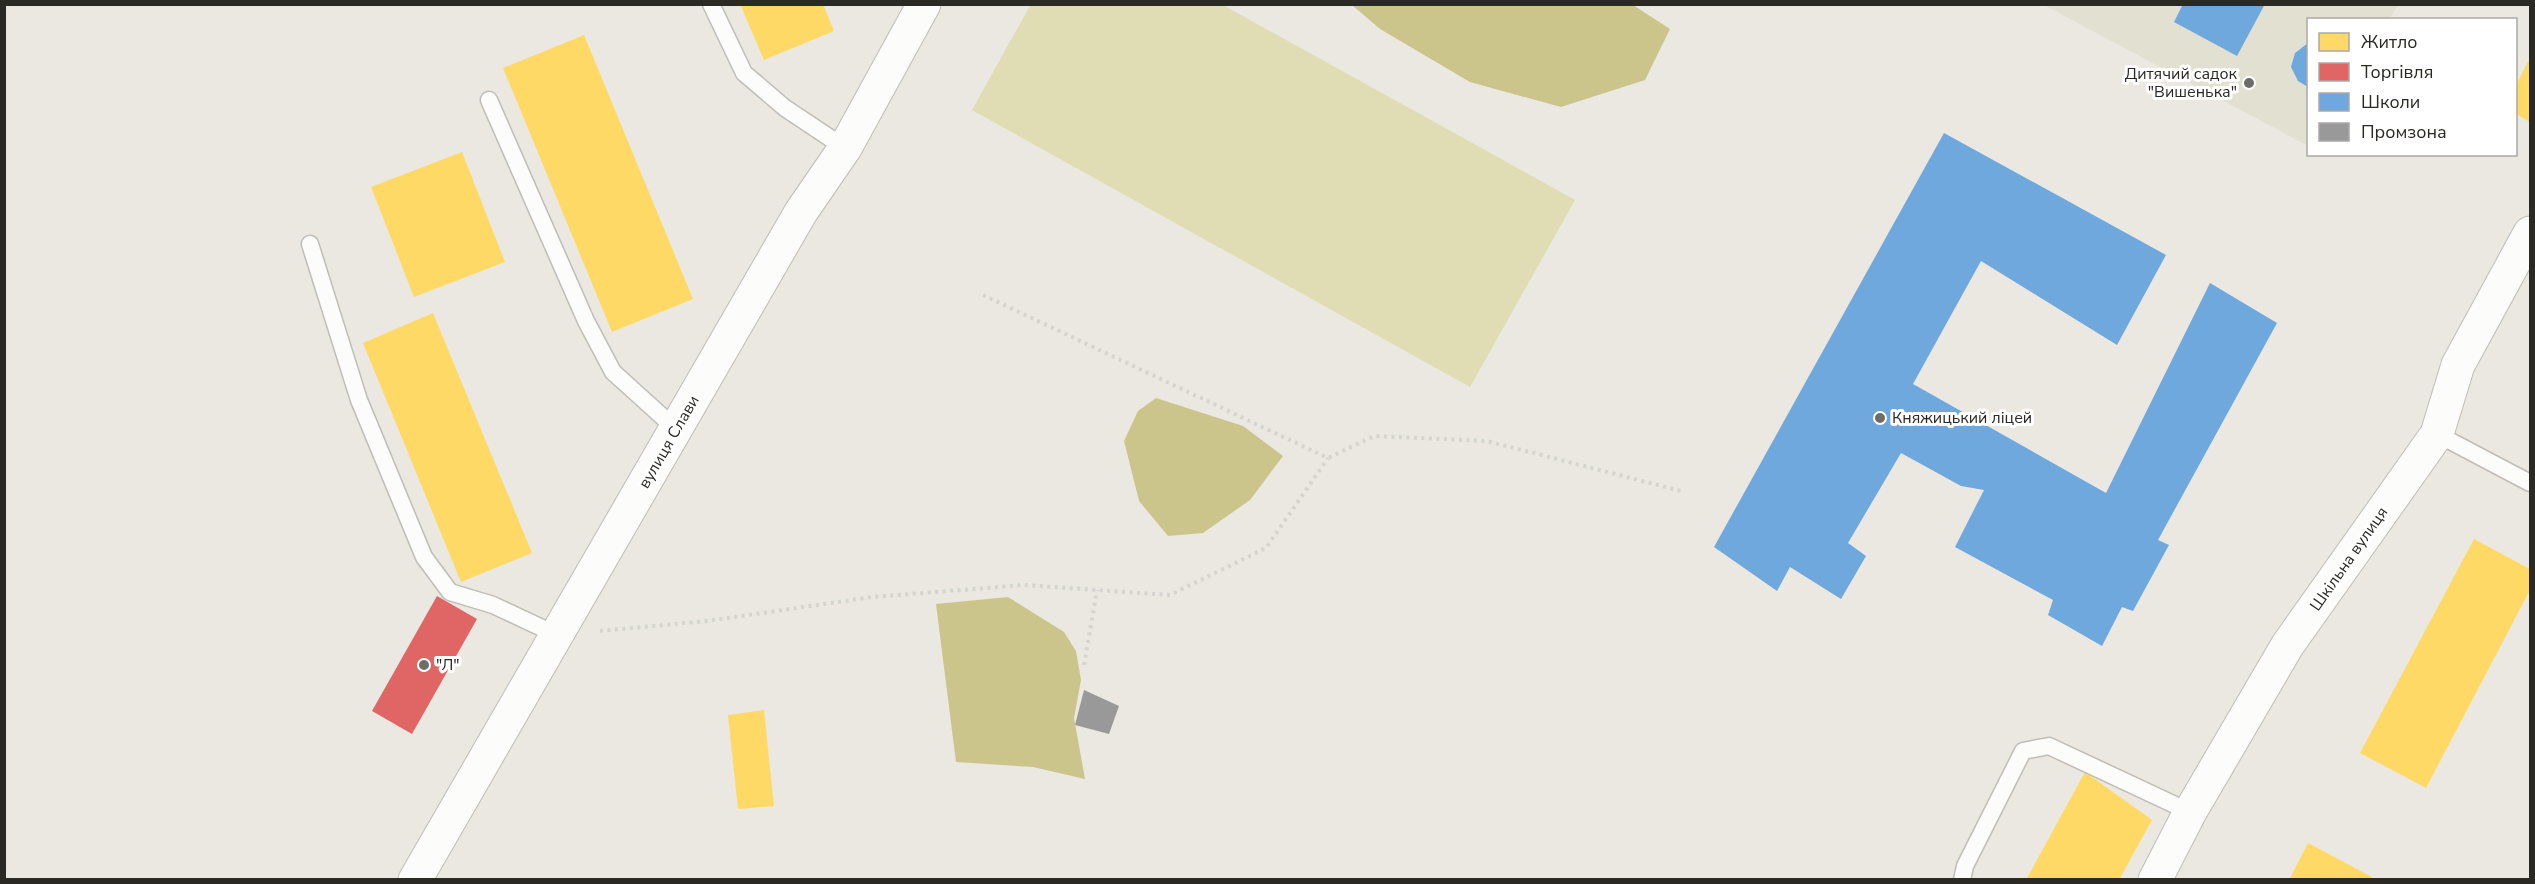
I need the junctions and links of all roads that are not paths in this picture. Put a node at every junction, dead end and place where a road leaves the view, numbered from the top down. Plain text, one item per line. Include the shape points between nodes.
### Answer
1 (711, 4) edge
2 (924, 4) edge
3 (489, 100) dead end
4 (845, 148) junction
5 (2530, 233) edge
6 (310, 244) dead end
7 (676, 429) junction
8 (2437, 434) junction
9 (2530, 483) edge
10 (557, 636) junction
11 (2190, 812) junction
12 (415, 879) edge
13 (1962, 879) edge
14 (2155, 879) edge

1 - 4 lane via 744,73 784,108
2 - 4 street, вулиця Слави
3 - 7 lane via 586,321 613,372
4 - 7 street, вулиця Слави via 801,212
5 - 8 street, Шкільна вулиця via 2458,365
6 - 10 lane via 359,400 424,557 450,592 493,605
7 - 10 street, вулиця Слави
8 - 9 lane
8 - 11 street, Шкільна вулиця via 2287,646
10 - 12 street, вулиця Слави
11 - 13 lane via 2049,746 2023,752
11 - 14 street, Шкільна вулиця

